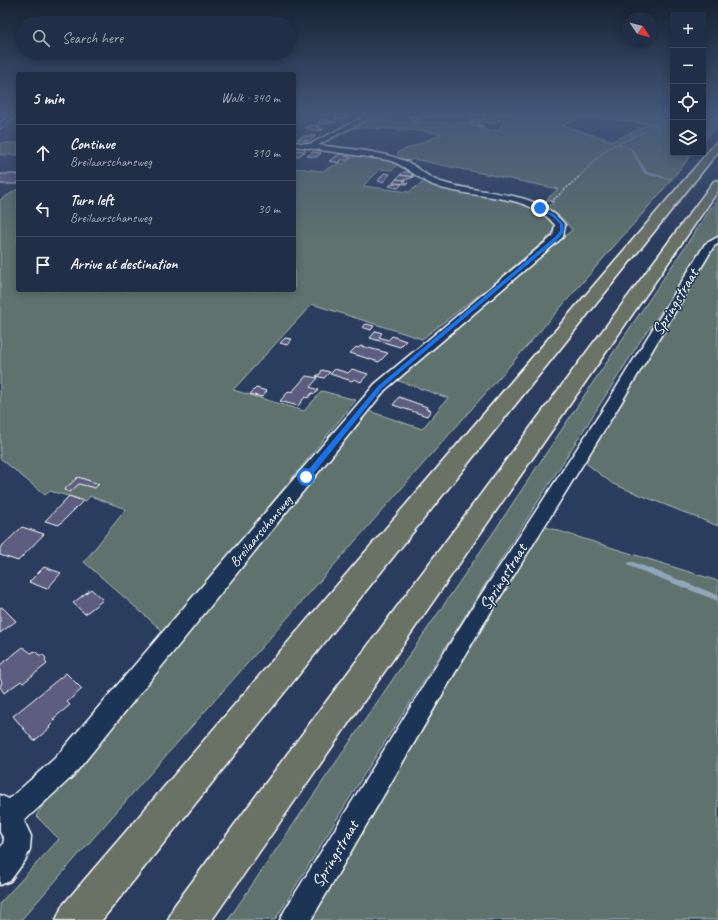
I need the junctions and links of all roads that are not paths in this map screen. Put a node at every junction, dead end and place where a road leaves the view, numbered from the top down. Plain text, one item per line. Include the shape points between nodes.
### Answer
1 (378, 156) edge
2 (710, 156) edge
3 (718, 184) edge
4 (718, 240) edge
5 (4, 813) edge
6 (0, 871) edge
7 (76, 920) edge
8 (188, 920) edge
9 (296, 920) edge

1 - 5 street, Breilaarschansweg via 405,163 425,178 439,184 498,195 540,208 562,224 562,231 380,387 64,767
2 - 7 highway
3 - 8 highway
4 - 9 street, Springstraat via 710,244 614,403 474,622
5 - 6 street via 18,836 16,849

